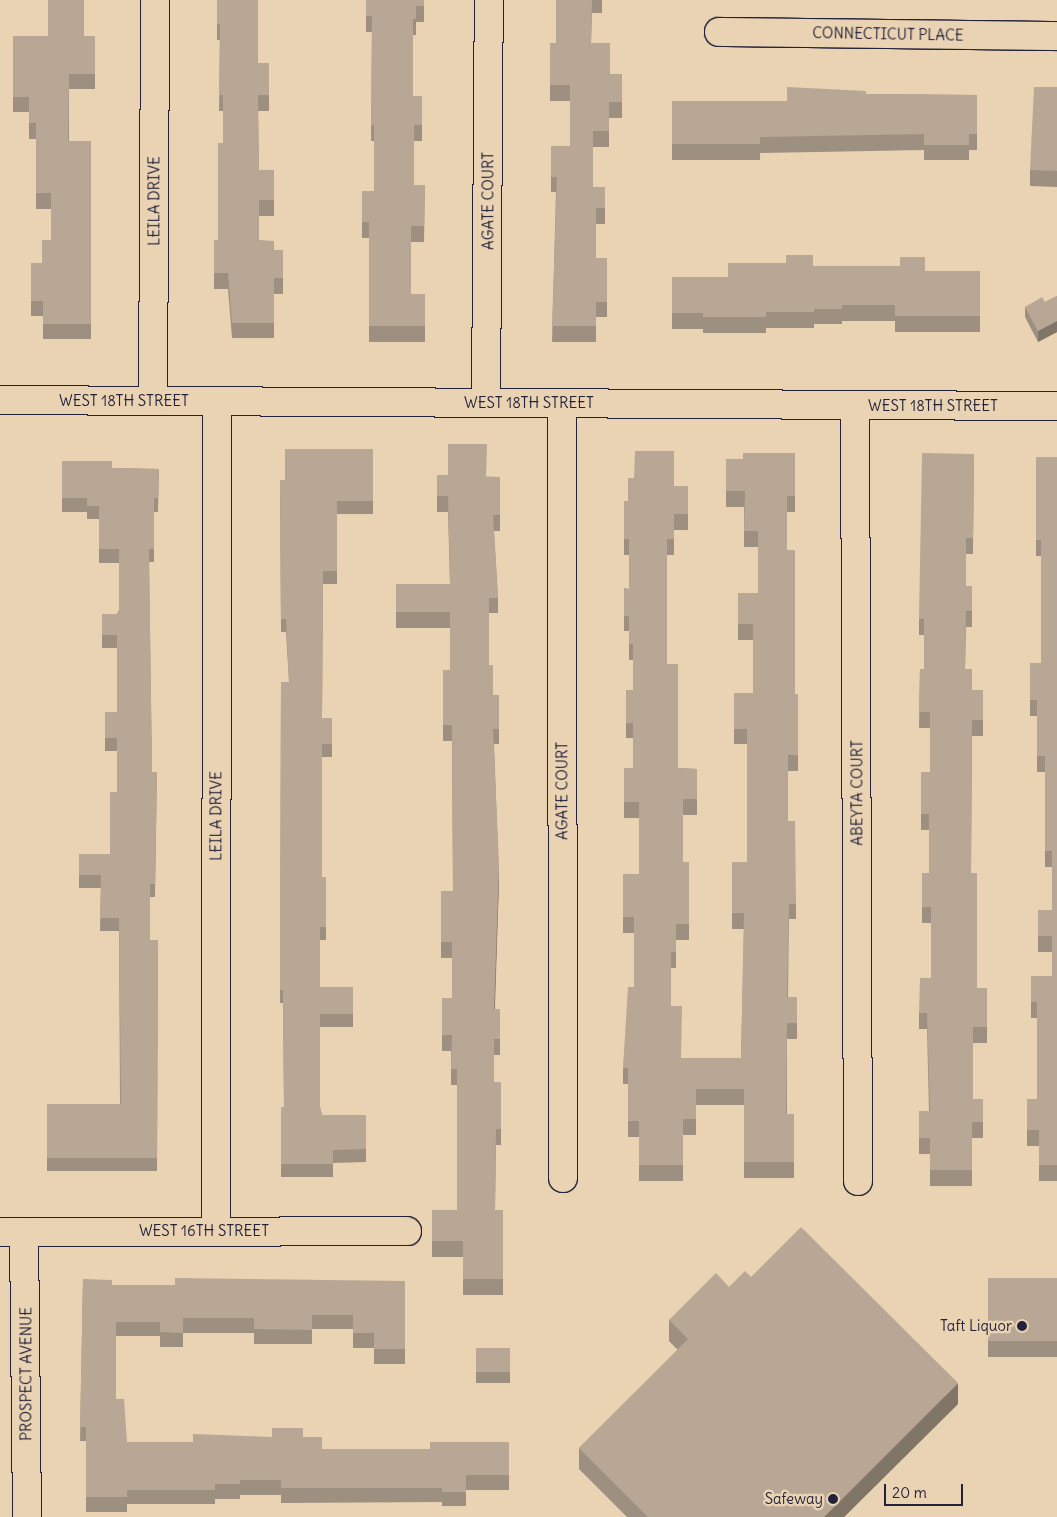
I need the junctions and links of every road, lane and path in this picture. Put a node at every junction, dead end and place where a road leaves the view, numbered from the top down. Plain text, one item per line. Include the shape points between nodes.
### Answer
1 (155, 0) edge
2 (489, 0) edge
3 (719, 32) dead end
4 (1057, 36) edge
5 (0, 400) edge
6 (153, 401) junction
7 (217, 402) junction
8 (486, 403) junction
9 (562, 403) junction
10 (855, 405) junction
11 (1057, 406) edge
12 (563, 1178) dead end
13 (858, 1181) dead end
14 (216, 1231) junction
15 (407, 1231) dead end
16 (12, 1232) edge
17 (27, 1517) edge

1 - 6 street, LEILA DRIVE
2 - 8 street, AGATE COURT
3 - 4 street, CONNECTICUT PLACE
5 - 6 street, WEST 18TH STREET
6 - 7 street, WEST 18TH STREET
7 - 8 street, WEST 18TH STREET
7 - 14 street, LEILA DRIVE
8 - 9 street, WEST 18TH STREET
9 - 10 street, WEST 18TH STREET
9 - 12 street, AGATE COURT
10 - 11 street, WEST 18TH STREET
10 - 13 street, ABEYTA COURT
14 - 15 street, WEST 16TH STREET
14 - 16 street, WEST 16TH STREET
16 - 17 street, PROSPECT AVENUE

